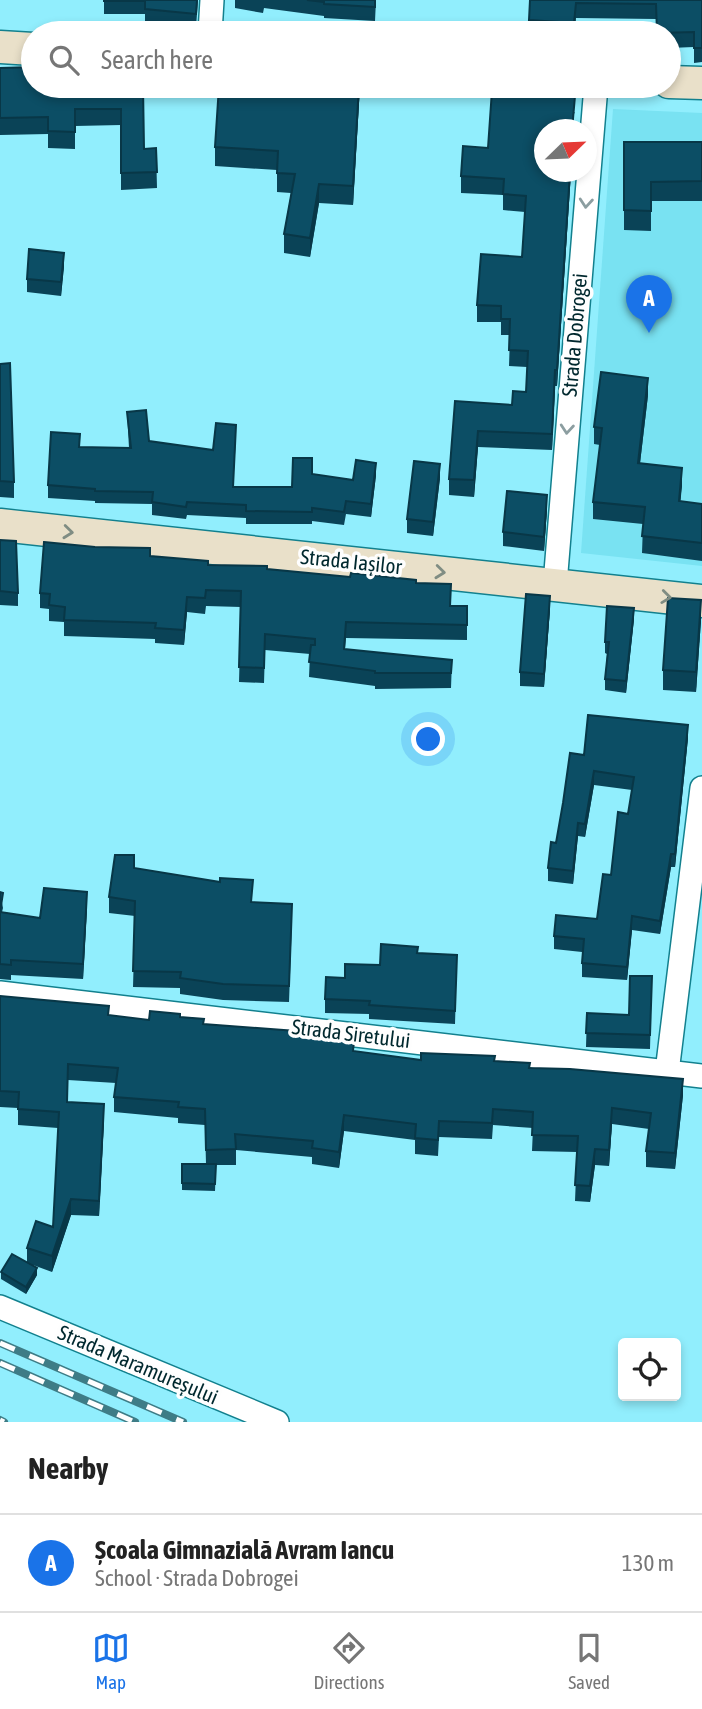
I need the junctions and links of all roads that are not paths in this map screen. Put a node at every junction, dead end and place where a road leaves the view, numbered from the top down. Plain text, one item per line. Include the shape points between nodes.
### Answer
1 (212, 0) edge
2 (211, 21) edge
3 (0, 47) edge
4 (21, 48) edge
5 (681, 82) edge
6 (702, 83) edge
7 (595, 98) edge
8 (0, 525) edge
9 (555, 584) junction
10 (702, 601) edge
11 (702, 788) edge
12 (0, 993) edge
13 (667, 1072) junction
14 (702, 1076) edge
15 (0, 1307) edge
16 (277, 1422) edge

1 - 2 street
3 - 4 street
5 - 6 street
7 -> 9 street, Strada Dobrogei
8 -> 9 street, Strada Iașilor
9 -> 10 street, Strada Iașilor
11 - 13 street
12 - 13 street, Strada Siretului
13 - 14 street, Strada Siretului
15 - 16 street, Strada Maramureșului

